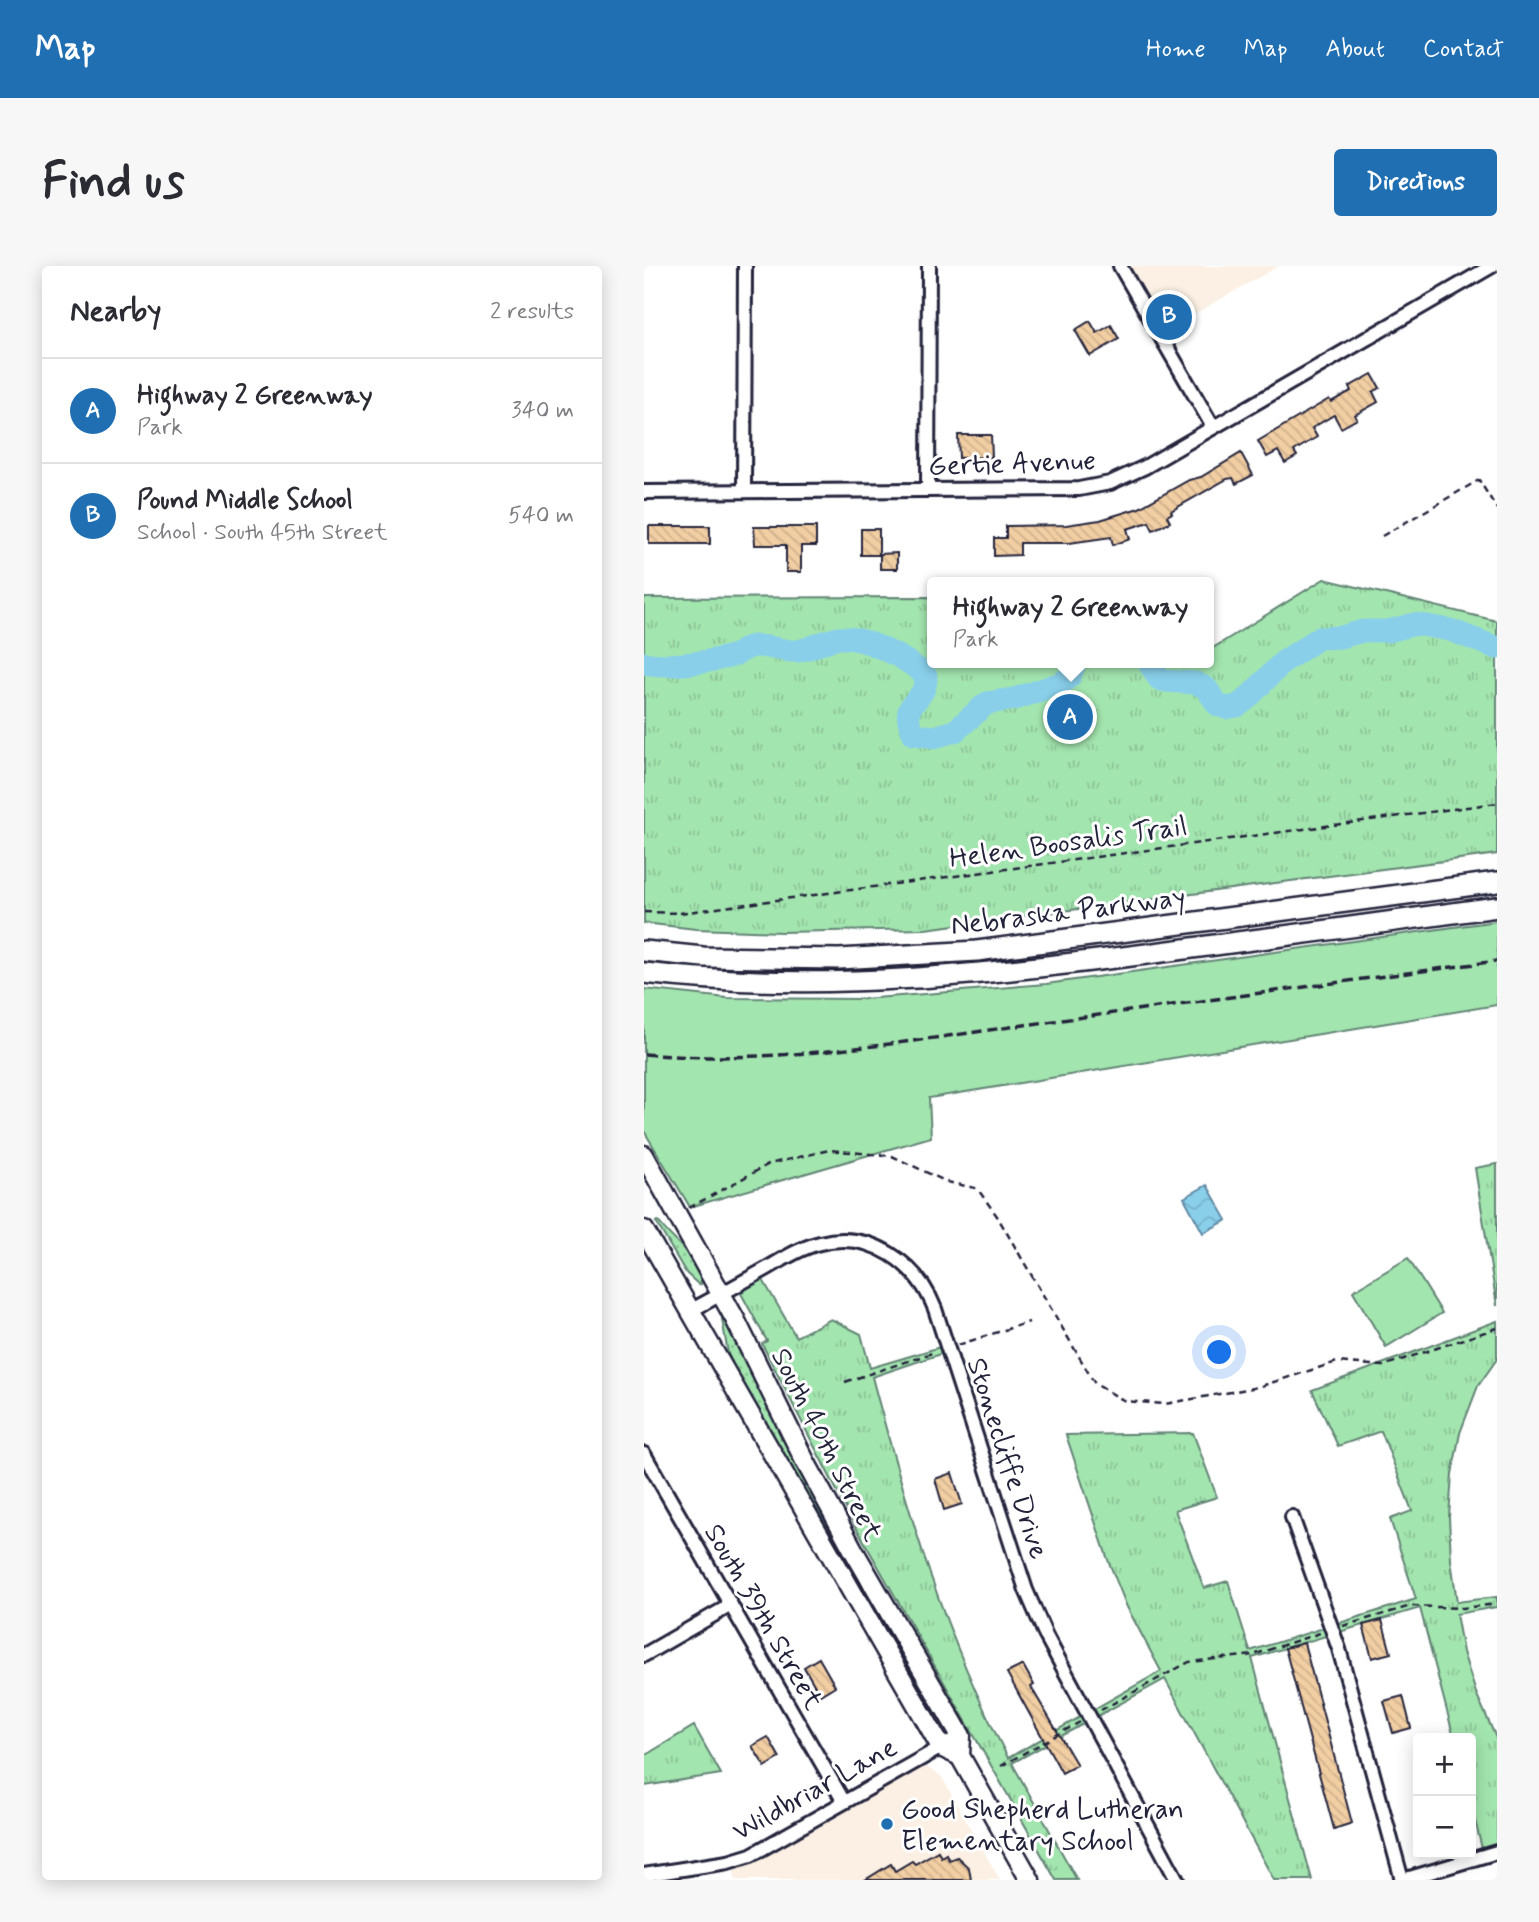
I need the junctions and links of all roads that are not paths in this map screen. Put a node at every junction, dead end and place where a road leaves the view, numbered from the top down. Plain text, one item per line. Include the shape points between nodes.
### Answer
1 (744, 266) edge
2 (929, 266) edge
3 (1120, 266) edge
4 (1492, 266) edge
5 (1213, 427) junction
6 (928, 490) junction
7 (744, 491) junction
8 (644, 492) edge
9 (1497, 882) edge
10 (1497, 907) edge
11 (644, 951) edge
12 (644, 973) edge
13 (644, 1155) edge
14 (644, 1230) edge
15 (721, 1294) junction
16 (690, 1311) junction
17 (644, 1454) edge
18 (1292, 1517) dead end
19 (731, 1605) junction
20 (644, 1655) edge
21 (961, 1736) junction
22 (941, 1747) junction
23 (960, 1756) junction
24 (844, 1802) junction
25 (1497, 1852) edge
26 (644, 1875) edge
27 (1030, 1880) edge
28 (1177, 1880) edge
29 (1403, 1880) edge

1 - 7 street
2 - 6 street
3 - 5 street
4 - 5 street, Gertie Avenue
5 - 6 street, Gertie Avenue via 1129,476 1094,487
6 - 7 street, Gertie Avenue
7 - 8 street, Gertie Avenue
9 - 11 main road, Nebraska Parkway via 977,951 839,959 703,957
10 - 12 main road, Nebraska Parkway via 1038,969 906,980 740,982
13 - 15 main road, South 40th Street
14 - 16 main road, South 40th Street
15 - 16 street, Stonecliffe Drive
15 - 21 main road, South 40th Street via 805,1461
15 - 28 street, Stonecliffe Drive via 807,1247 836,1241 861,1242 884,1250 920,1280 935,1309 1045,1636
16 - 22 main road, South 40th Street
17 - 19 street, South 39th Street
18 - 29 street via 1333,1629
19 - 20 street
19 - 24 street, South 39th Street
21 - 22 street, Wildbriar Lane
21 - 23 main road
22 - 23 main road
22 - 24 street, Wildbriar Lane
23 - 27 main road
24 - 26 street, Wildbriar Lane via 751,1854
25 - 29 street

